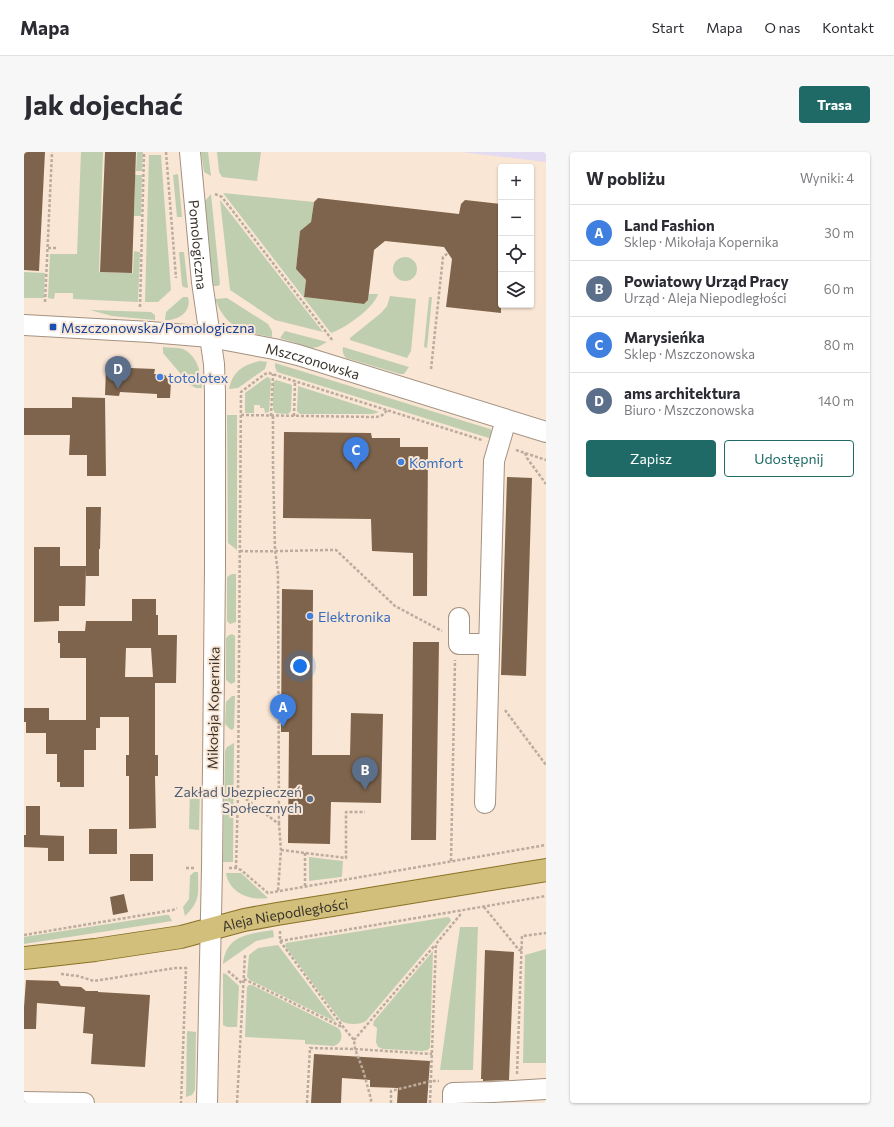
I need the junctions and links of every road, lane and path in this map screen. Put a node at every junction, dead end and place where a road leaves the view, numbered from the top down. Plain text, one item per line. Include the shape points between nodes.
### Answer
1 (52, 152) edge
2 (144, 152) edge
3 (166, 152) edge
4 (190, 152) edge
5 (215, 194) dead end
6 (48, 248) junction
7 (57, 248) dead end
8 (448, 253) dead end
9 (176, 278) dead end
10 (45, 302) dead end
11 (140, 307) dead end
12 (24, 325) edge
13 (210, 338) junction
14 (333, 342) dead end
15 (431, 369) dead end
16 (273, 374) junction
17 (296, 382) junction
18 (387, 410) junction
19 (241, 415) junction
20 (272, 416) junction
21 (294, 416) junction
22 (506, 420) junction
23 (546, 432) edge
24 (498, 445) junction
25 (525, 453) junction
26 (546, 460) edge
27 (546, 484) edge
28 (274, 550) junction
29 (240, 551) junction
30 (454, 626) joint
31 (489, 644) junction
32 (455, 658) dead end
33 (238, 793) junction
34 (485, 803) dead end
35 (365, 812) dead end
36 (280, 824) junction
37 (546, 844) edge
38 (281, 850) junction
39 (305, 853) junction
40 (451, 861) junction
41 (546, 870) edge
42 (305, 886) junction
43 (279, 890) junction
44 (546, 896) edge
45 (484, 907) junction
46 (177, 908) dead end
47 (460, 911) junction
48 (280, 928) dead end
49 (210, 930) junction
50 (546, 933) edge
51 (24, 935) edge
52 (280, 941) junction
53 (436, 944) junction
54 (522, 950) junction
55 (245, 954) dead end
56 (24, 958) edge
57 (225, 968) dead end
58 (57, 974) dead end
59 (244, 979) junction
60 (243, 984) junction
61 (344, 1028) junction
62 (354, 1040) junction
63 (355, 1049) junction
64 (432, 1054) junction
65 (518, 1075) dead end
66 (431, 1081) junction
67 (546, 1089) edge
68 (453, 1098) edge
69 (24, 1102) edge
70 (84, 1103) edge
71 (181, 1103) edge
72 (207, 1103) edge
73 (237, 1103) edge
74 (307, 1103) edge
75 (371, 1103) edge
76 (391, 1103) edge
77 (430, 1103) edge

1 - 6 path
2 - 11 path
3 - 9 path
4 - 13 street, Pomologiczna
5 - 14 path via 222,197
6 - 7 path
6 - 10 path
8 - 15 path via 443,257
12 - 13 street, Mszczonowska via 143,331
13 - 22 street, Mszczonowska via 298,355
13 - 49 street, Mikołaja Kopernika via 216,402
16 - 17 path
16 - 19 path via 265,374 241,392
16 - 20 path
17 - 18 path
17 - 21 path
18 - 21 path via 385,414 374,418
18 - 24 path
19 - 20 path
19 - 29 path
20 - 21 path
20 - 28 path
22 - 23 street, Mszczonowska
22 - 24 street
24 - 25 path
24 - 31 street via 494,461
25 - 26 path
25 - 27 path
28 - 29 path
28 - 30 path via 336,550 395,606
28 - 36 path via 278,573
29 - 33 path
30 - 31 street via 459,644
31 - 34 street
32 - 40 path
33 - 36 path
33 - 43 path via 236,868 268,893
35 - 39 path via 346,812 346,858
36 - 38 path
37 - 40 path
38 - 39 path
38 - 43 path
39 - 42 path
40 - 42 path
41 - 49 main road, Aleja Niepodległości via 277,914
42 - 43 path
44 - 45 path
45 - 47 path
45 - 54 path via 519,950
46 - 51 path
47 - 52 path
47 - 53 path via 460,915
48 - 52 path
49 - 56 main road, Aleja Niepodległości via 132,945
49 - 72 street, Mikołaja Kopernika
50 - 54 path via 522,936
52 - 61 path
53 - 62 path
53 - 64 path
54 - 65 path
55 - 59 path
57 - 60 path
58 - 71 path via 94,981 186,968
59 - 60 path
59 - 61 path
60 - 73 path
61 - 62 path
62 - 63 path
63 - 64 path
63 - 74 path via 310,1048
63 - 75 path
64 - 66 path
66 - 76 path via 391,1091
66 - 77 path
67 - 68 street via 493,1092
69 - 70 street

